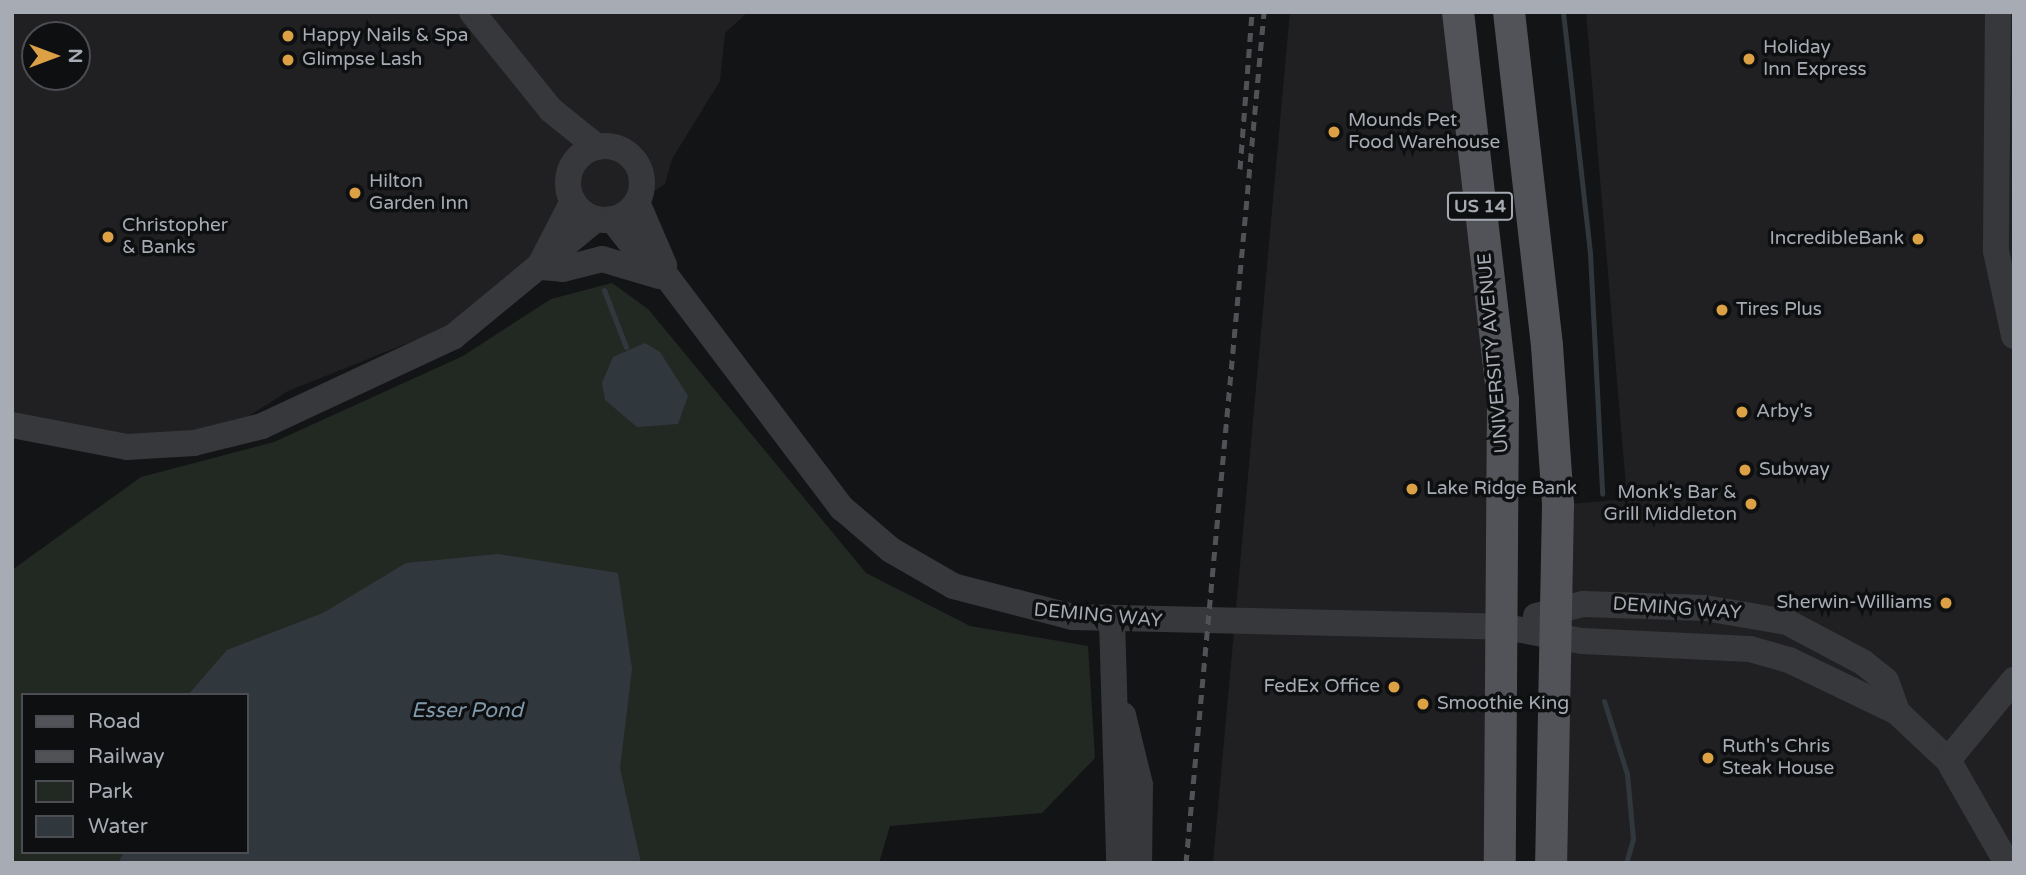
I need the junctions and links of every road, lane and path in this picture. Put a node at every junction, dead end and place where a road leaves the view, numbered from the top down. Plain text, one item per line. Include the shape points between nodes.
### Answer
1 (472, 12) edge
2 (1458, 12) edge
3 (1509, 12) edge
4 (1998, 12) edge
5 (551, 110) junction
6 (597, 147) junction
7 (573, 166) junction
8 (573, 201) junction
9 (637, 202) junction
10 (604, 219) junction
11 (539, 267) junction
12 (667, 277) junction
13 (2014, 335) edge
14 (12, 425) edge
15 (1112, 620) junction
16 (1557, 622) junction
17 (1505, 626) junction
18 (2014, 680) edge
19 (1114, 691) junction
20 (1897, 712) junction
21 (1948, 760) junction
22 (1119, 863) edge
23 (1139, 863) edge
24 (1500, 863) edge
25 (1551, 863) edge
26 (2007, 863) edge

1 - 5 street
2 - 17 main road, UNIVERSITY AVENUE / US 14 via 1503,400
3 - 16 main road, US 14 via 1547,346
4 - 13 street via 1996,251
5 - 6 street
5 - 7 street via 550,123
6 - 7 street
6 - 9 street via 615,148 633,159 642,185
7 - 8 street
8 - 10 street
8 - 11 street
9 - 10 street
9 - 12 street, DEMING WAY
10 - 11 street
10 - 12 street, DEMING WAY
11 - 12 street via 563,269 602,259
11 - 14 street via 490,311 422,355 262,426 194,443 127,447
12 - 15 street, DEMING WAY via 820,484 891,550 987,599
15 - 17 street, DEMING WAY
15 - 19 street
16 - 17 street, DEMING WAY
16 - 20 street, DEMING WAY via 1750,649 1789,660
16 - 20 street, DEMING WAY via 1705,608 1787,622 1864,663 1886,681
16 - 25 main road, US 14
17 - 24 main road, UNIVERSITY AVENUE / US 14
18 - 21 street
19 - 22 street
19 - 23 street via 1140,785
20 - 21 street, DEMING WAY
21 - 26 street, DEMING WAY

